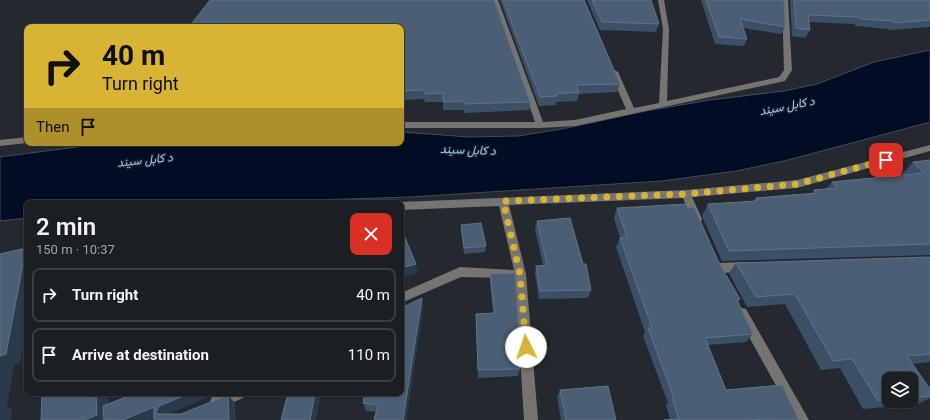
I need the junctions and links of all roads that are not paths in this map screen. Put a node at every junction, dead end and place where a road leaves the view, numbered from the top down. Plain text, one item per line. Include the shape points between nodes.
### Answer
1 (495, 0) edge
2 (661, 0) edge
3 (785, 0) edge
4 (610, 62) edge
5 (663, 104) junction
6 (631, 111) junction
7 (404, 125) edge
8 (540, 126) junction
9 (24, 140) edge
10 (0, 143) edge
11 (930, 148) edge
12 (686, 194) junction
13 (503, 201) junction
14 (404, 206) edge
15 (700, 228) edge
16 (712, 255) edge
17 (757, 267) edge
18 (718, 268) junction
19 (520, 274) junction
20 (725, 282) edge
21 (404, 297) edge
22 (737, 303) edge
23 (231, 396) edge
24 (202, 408) edge
25 (531, 420) edge
26 (802, 420) edge

1 - 8 street
2 - 5 street via 666,29
3 - 5 street via 788,70 782,79
4 - 6 street
5 - 6 street
6 - 8 street via 575,123
7 - 8 street
9 - 10 street
11 - 12 street via 797,184
12 - 13 street
12 - 15 street
13 - 14 street
13 - 19 street
16 - 18 street
17 - 18 street
18 - 20 street
19 - 21 street via 460,272
19 - 25 street
22 - 26 street
23 - 24 street

